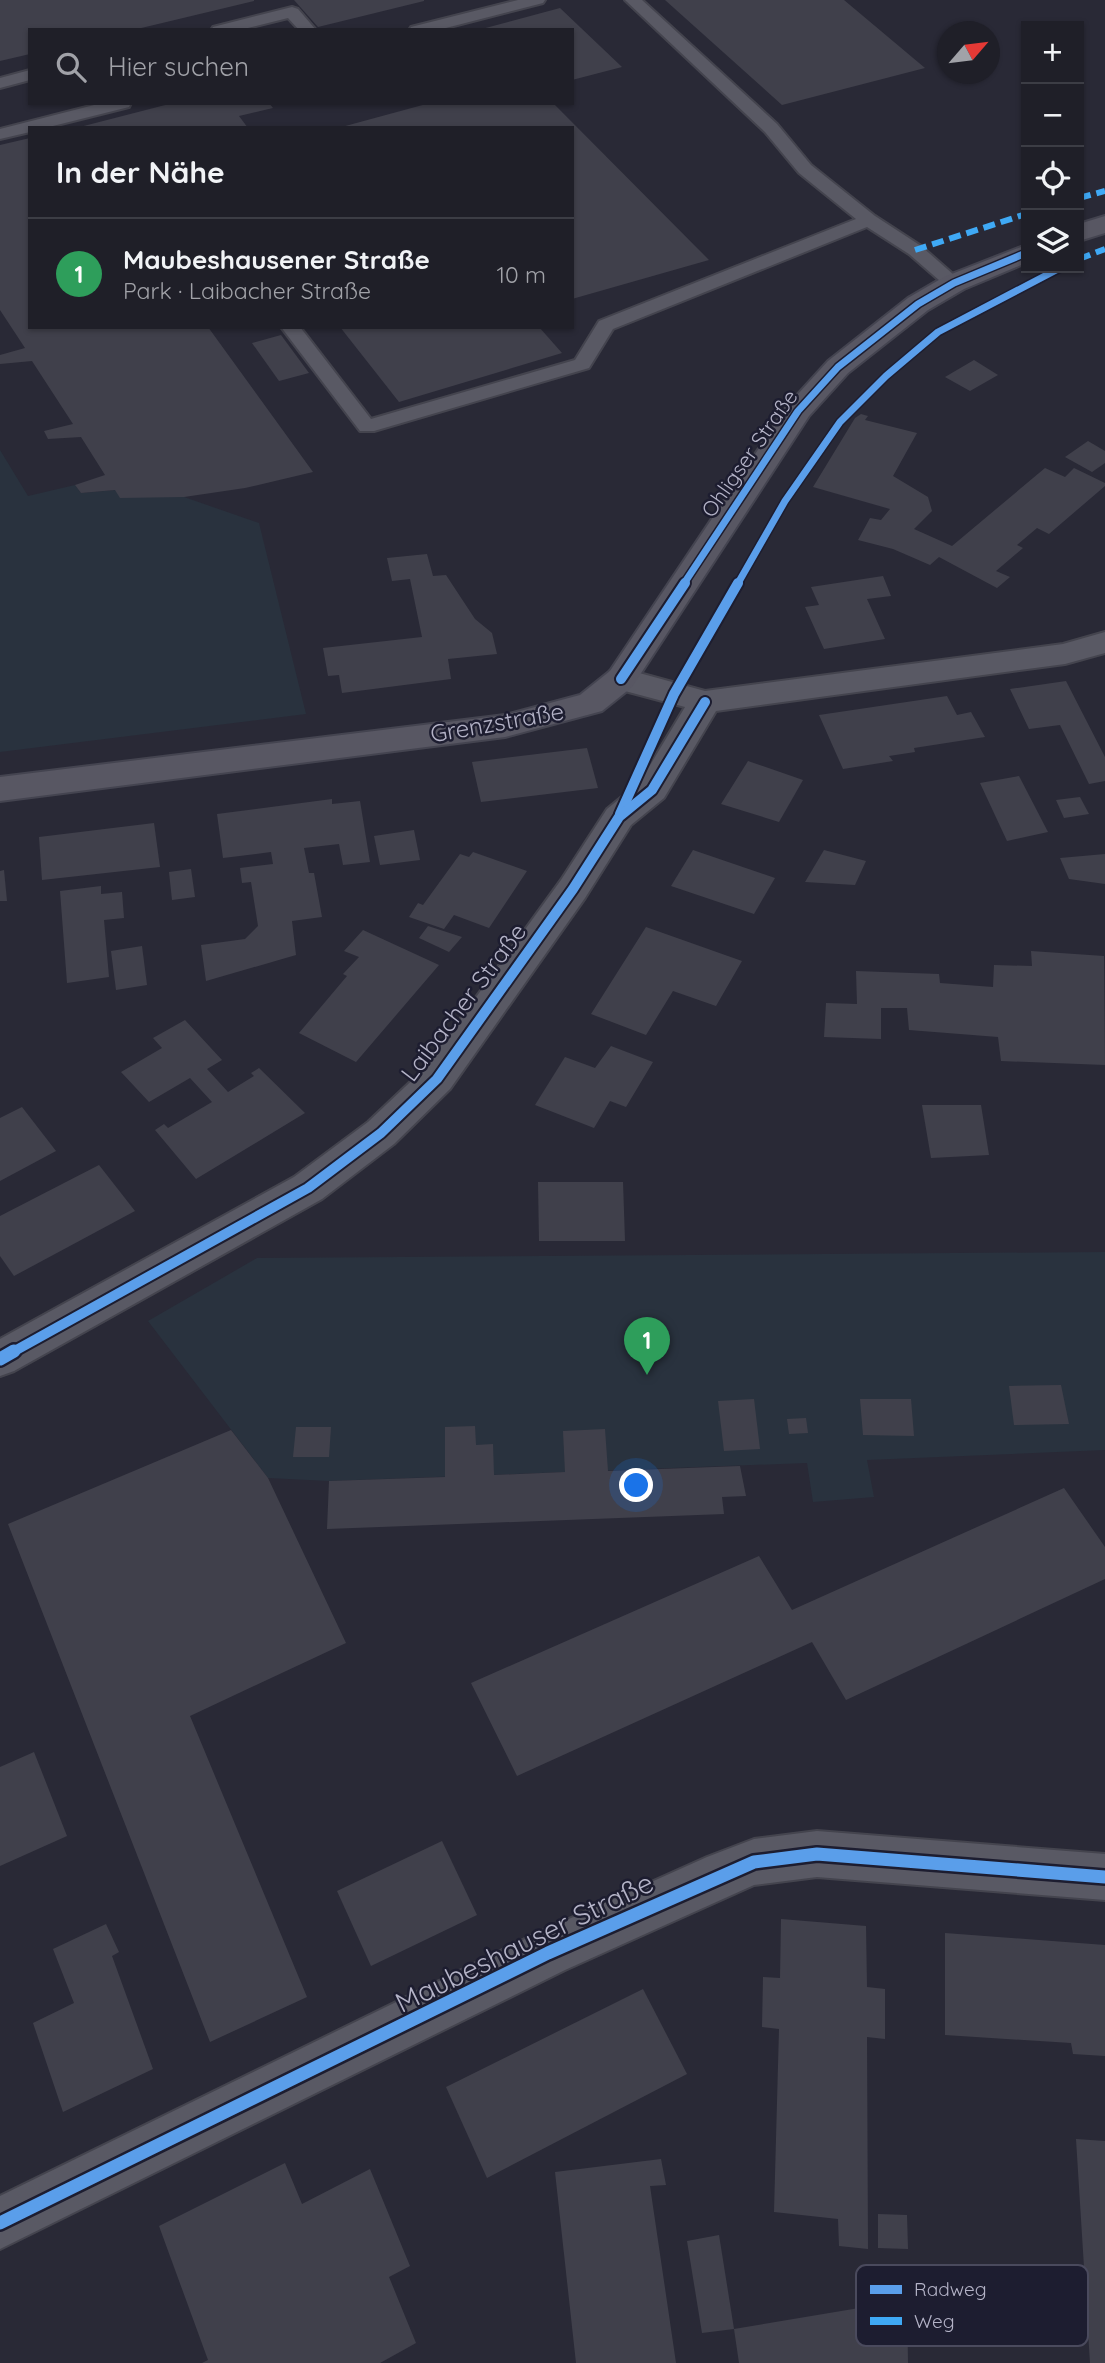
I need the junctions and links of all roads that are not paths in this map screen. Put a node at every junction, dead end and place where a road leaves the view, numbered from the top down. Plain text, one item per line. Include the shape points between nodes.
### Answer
1 (537, 0) edge
2 (633, 0) edge
3 (227, 28) edge
4 (306, 28) edge
5 (425, 28) edge
6 (28, 76) edge
7 (0, 83) edge
8 (115, 105) edge
9 (32, 126) edge
10 (28, 127) edge
11 (0, 134) edge
12 (869, 219) junction
13 (1105, 224) edge
14 (1084, 231) edge
15 (1021, 255) edge
16 (954, 284) junction
17 (292, 329) edge
18 (1105, 642) edge
19 (621, 678) junction
20 (705, 702) junction
21 (0, 789) edge
22 (0, 1359) edge
23 (1105, 1877) edge
24 (0, 2224) edge

1 - 5 lane
2 - 12 lane via 771,128 804,169
3 - 4 lane via 292,12
6 - 7 lane
8 - 9 lane
10 - 11 lane
12 - 16 lane
12 - 17 lane via 606,325 582,364 367,428
13 - 14 main road
15 - 16 main road, Ohligser Straße
16 - 19 main road, Ohligser Straße via 884,329 838,367 797,411
18 - 20 street via 1065,654
19 - 20 street
19 - 21 main road, Grenzstraße via 591,703 505,726
20 - 22 street, Laibacher Straße via 652,790 619,817 437,1079 381,1133 308,1188
23 - 24 street, Maubeshauser Straße via 817,1854 754,1862 548,1953

